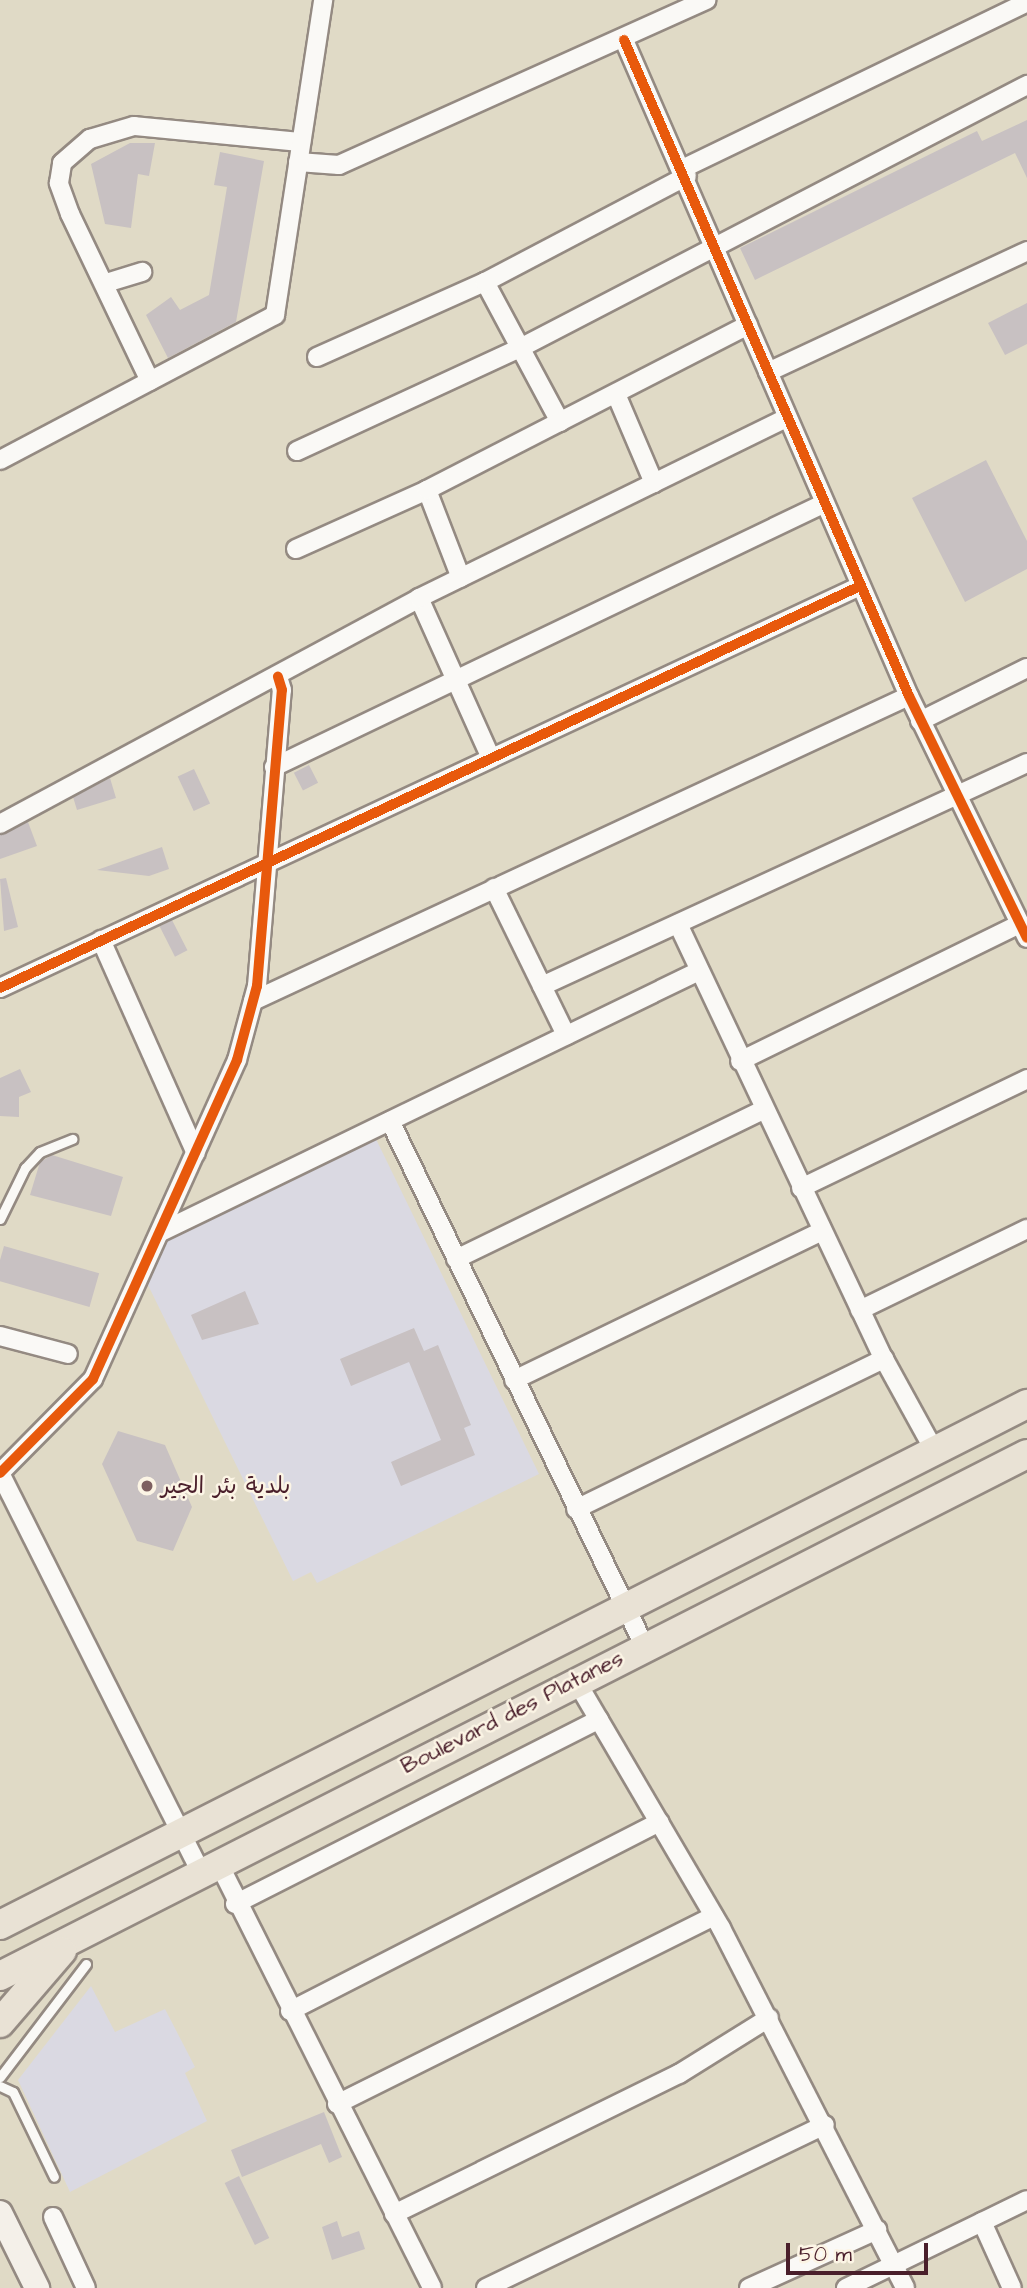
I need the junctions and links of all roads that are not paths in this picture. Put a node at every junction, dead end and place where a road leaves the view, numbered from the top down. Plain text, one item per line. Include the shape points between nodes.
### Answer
1 (323, 0) edge
2 (708, 0) edge
3 (1027, 2) edge
4 (624, 40) junction
5 (1027, 85) edge
6 (302, 142) junction
7 (298, 162) junction
8 (684, 172) junction
9 (715, 245) junction
10 (1027, 251) edge
11 (142, 272) dead end
12 (485, 282) junction
13 (106, 283) junction
14 (748, 325) junction
15 (524, 346) junction
16 (317, 358) dead end
17 (768, 372) junction
18 (150, 381) junction
19 (616, 394) junction
20 (785, 419) junction
21 (560, 422) junction
22 (297, 451) dead end
23 (0, 460) edge
24 (654, 483) junction
25 (427, 490) junction
26 (823, 504) junction
27 (296, 550) dead end
28 (461, 578) junction
29 (860, 586) junction
30 (419, 598) junction
31 (1027, 668) edge
32 (278, 677) junction
33 (455, 680) junction
34 (909, 696) junction
35 (920, 720) junction
36 (491, 758) junction
37 (1027, 763) edge
38 (274, 766) junction
39 (957, 797) junction
40 (0, 824) edge
41 (267, 863) junction
42 (495, 888) junction
43 (678, 924) junction
44 (1024, 931) edge
45 (101, 940) junction
46 (697, 972) junction
47 (542, 986) junction
48 (0, 988) edge
49 (253, 1001) junction
50 (566, 1035) junction
51 (740, 1061) junction
52 (1027, 1079) edge
53 (764, 1110) junction
54 (390, 1121) junction
55 (72, 1139) dead end
56 (196, 1153) junction
57 (801, 1188) junction
58 (0, 1219) edge
59 (1027, 1229) edge
60 (822, 1231) junction
61 (161, 1232) junction
62 (456, 1259) junction
63 (860, 1310) junction
64 (0, 1336) edge
65 (68, 1354) dead end
66 (884, 1359) junction
67 (514, 1380) junction
68 (1027, 1404) edge
69 (934, 1450) junction
70 (1027, 1454) edge
71 (0, 1473) edge
72 (576, 1508) junction
73 (624, 1608) junction
74 (644, 1644) junction
75 (575, 1679) junction
76 (599, 1718) junction
77 (659, 1822) junction
78 (181, 1832) junction
79 (210, 1868) junction
80 (235, 1904) junction
81 (714, 1916) junction
82 (0, 1925) edge
83 (72, 1939) junction
84 (86, 1964) dead end
85 (0, 1976) edge
86 (290, 2011) junction
87 (769, 2018) junction
88 (0, 2023) edge
89 (0, 2077) edge
90 (0, 2086) edge
91 (337, 2104) junction
92 (825, 2125) junction
93 (54, 2177) dead end
94 (1027, 2200) edge
95 (0, 2213) edge
96 (394, 2214) junction
97 (53, 2217) dead end
98 (982, 2222) junction
99 (877, 2230) junction
100 (894, 2266) junction
101 (34, 2286) edge
102 (86, 2288) edge
103 (432, 2288) edge
104 (486, 2288) edge
105 (749, 2288) edge
106 (846, 2288) edge
107 (905, 2288) edge
108 (1012, 2288) edge

1 - 6 street
2 - 4 street
3 - 8 street
4 - 7 street via 339,165
4 - 8 street
5 - 9 street
6 - 7 street
6 - 13 street via 168,125 90,139 62,163 59,183
7 - 18 street via 275,315
8 - 9 street
8 - 12 street
9 - 14 street
9 - 15 street
10 - 17 street
11 - 13 street
12 - 15 street
12 - 16 street
13 - 18 street
14 - 17 street
14 - 19 street
15 - 21 street
15 - 22 street
17 - 20 street
18 - 23 street
19 - 21 street
19 - 24 street
20 - 24 street
20 - 26 street
21 - 25 street
24 - 28 street
25 - 27 street
25 - 28 street
26 - 29 street
26 - 33 street
28 - 30 street
29 - 34 street
29 - 36 street
30 - 32 street
30 - 33 street
31 - 35 street
32 - 38 street
32 - 40 street
33 - 36 street
33 - 38 street
34 - 35 street
34 - 42 street
35 - 39 street
36 - 41 street
37 - 39 street
38 - 41 street
39 - 43 street
39 - 44 street
41 - 45 street
41 - 49 street
42 - 47 street
42 - 49 street
43 - 46 street
43 - 47 street
44 - 51 street
45 - 48 street
45 - 56 street
46 - 50 street
46 - 51 street
47 - 50 street
49 - 56 street via 237,1060
50 - 54 street
51 - 53 street
52 - 57 street
53 - 57 street
53 - 62 street
54 - 61 street
54 - 62 street
55 - 58 lane via 40,1152 25,1168
56 - 61 street
57 - 60 street
59 - 63 street
60 - 63 street
60 - 67 street
61 - 71 street via 93,1380
62 - 67 street
63 - 66 street
64 - 65 street
66 - 69 street
66 - 72 street
67 - 72 street
68 - 69 main road, Boulevard des Platanes
69 - 73 main road, Boulevard des Platanes
70 - 74 main road, Boulevard des Platanes
71 - 78 street
72 - 73 street
73 - 74 street
73 - 78 main road, Boulevard des Platanes
74 - 75 main road, Boulevard des Platanes
75 - 76 street
75 - 79 main road, Boulevard des Platanes
76 - 77 street
76 - 80 street
77 - 81 street
77 - 86 street
78 - 79 street
78 - 82 main road, Boulevard des Platanes
79 - 80 street
79 - 83 main road, Boulevard des Platanes
80 - 86 street
81 - 87 street
81 - 91 street
83 - 85 main road, Boulevard des Platanes
83 - 88 main road
84 - 89 lane
86 - 91 street
87 - 92 street
87 - 96 street via 679,2074
90 - 93 lane via 13,2092
91 - 96 street
92 - 99 street
92 - 104 street
94 - 98 street
95 - 101 street
96 - 103 street
97 - 102 street
98 - 100 street
98 - 108 street
99 - 100 street
99 - 105 street
100 - 106 street
100 - 107 street

